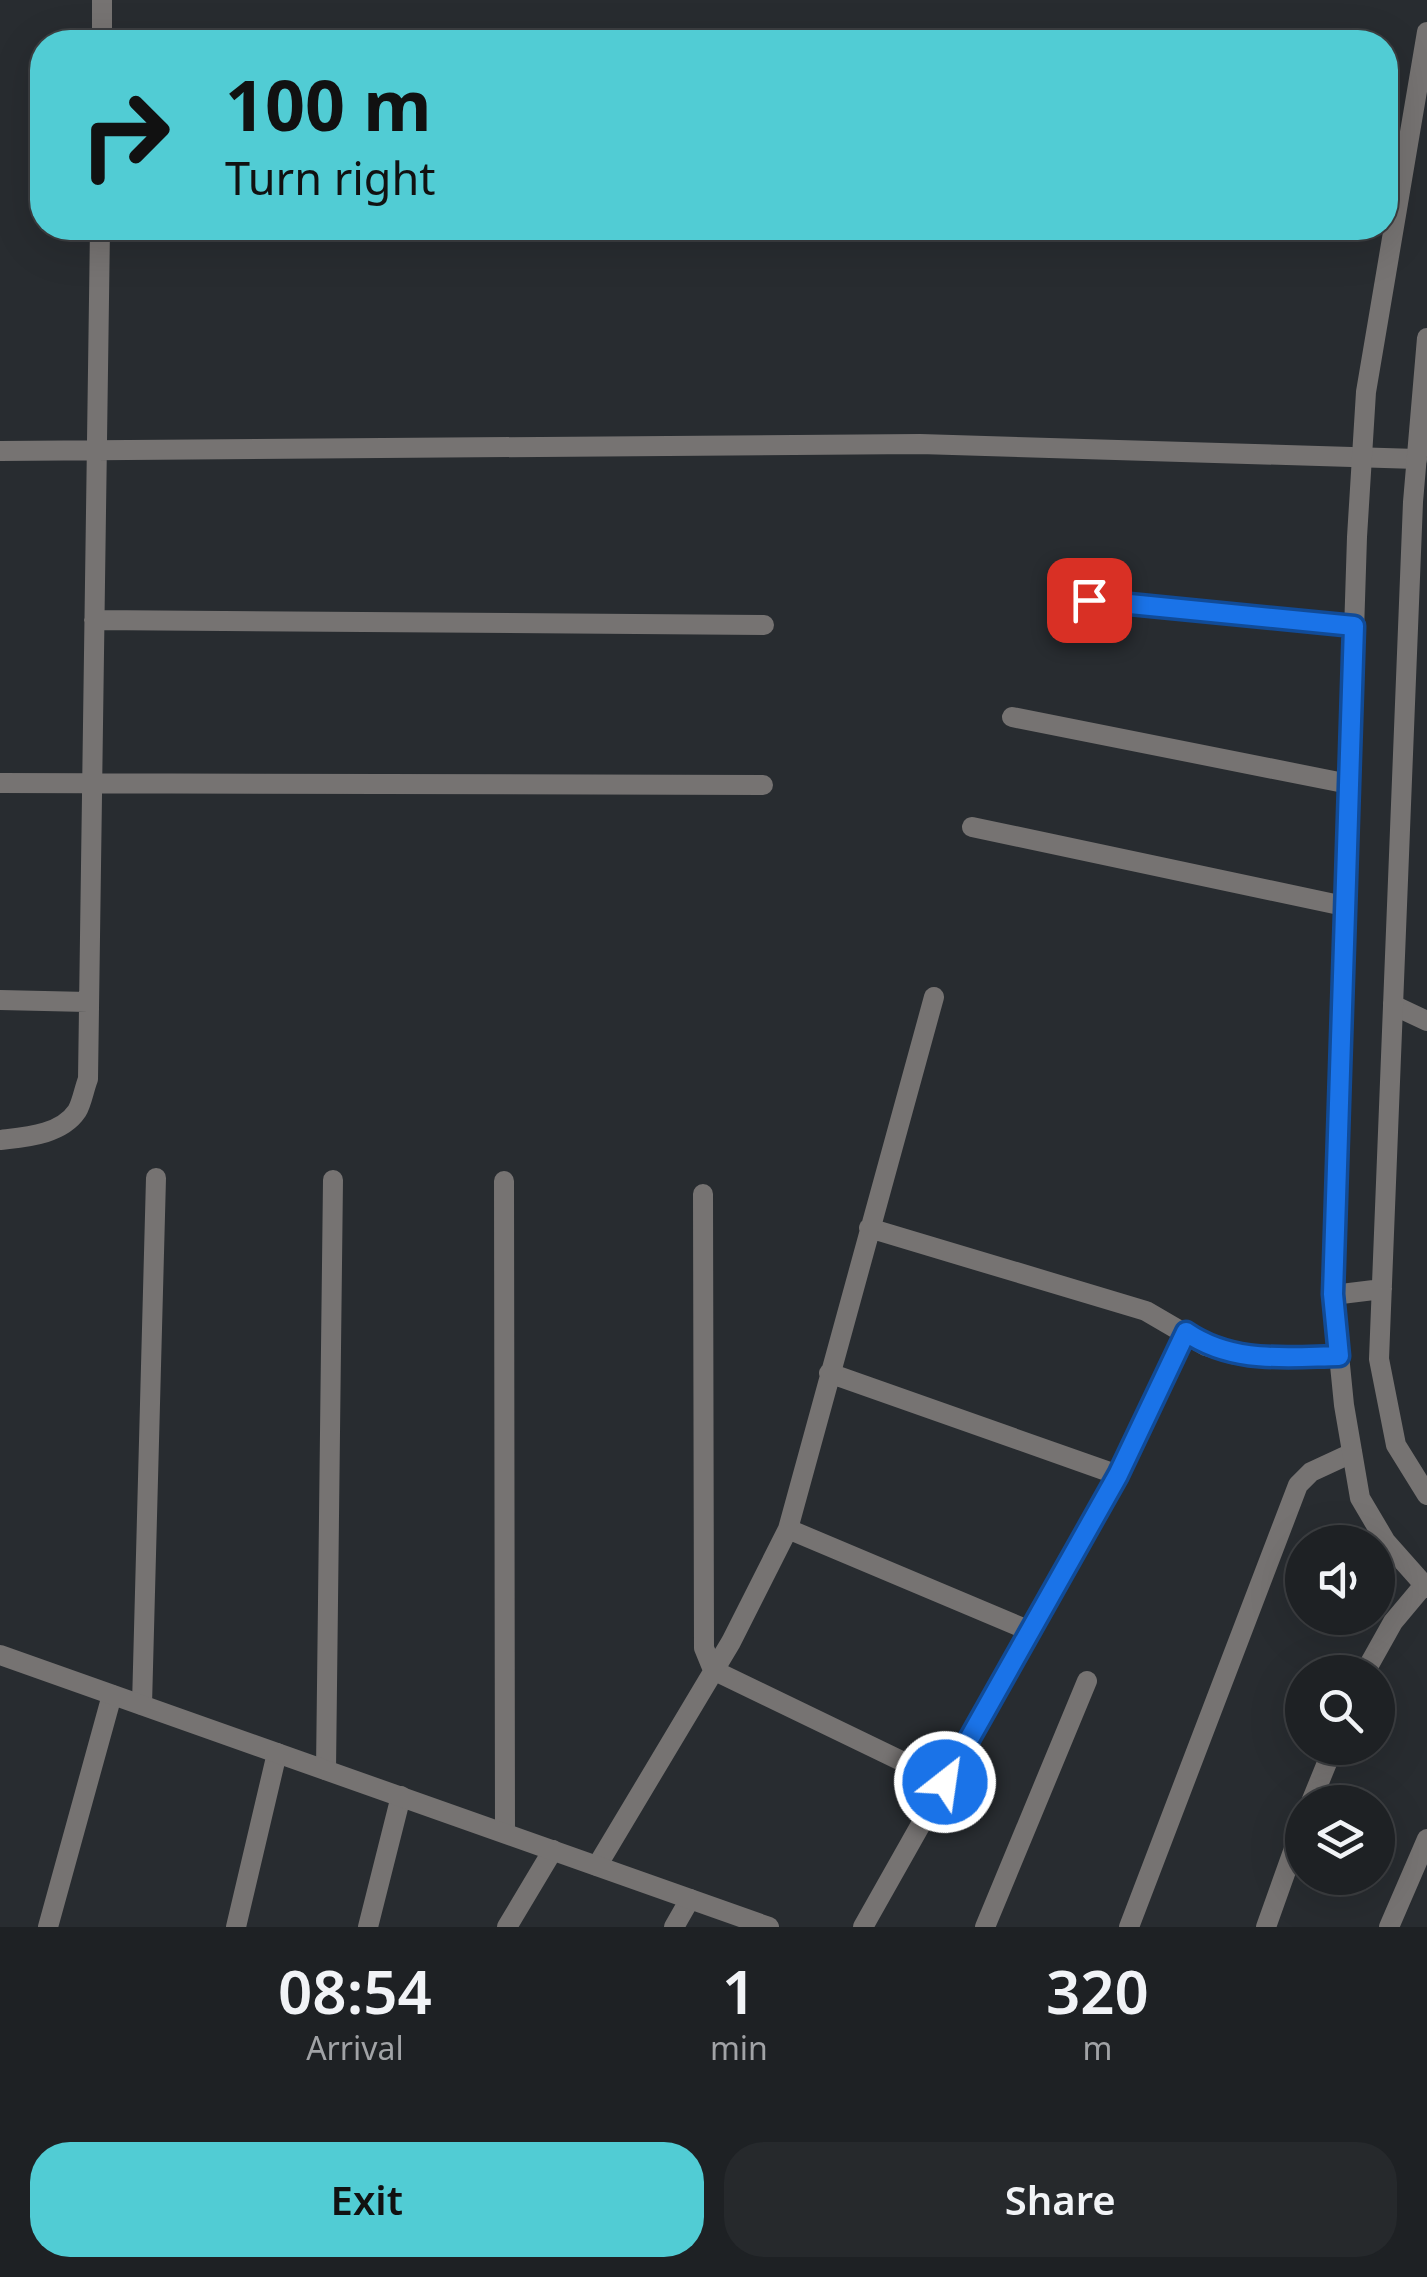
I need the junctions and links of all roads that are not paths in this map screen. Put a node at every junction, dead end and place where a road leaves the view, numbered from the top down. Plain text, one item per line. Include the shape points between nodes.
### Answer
1 (102, 0) edge
2 (102, 30) edge
3 (1427, 32) edge
4 (1398, 203) edge
5 (100, 240) edge
6 (1392, 240) edge
7 (1427, 338) edge
8 (1425, 382) edge
9 (0, 450) edge
10 (97, 452) junction
11 (1362, 457) junction
12 (1417, 459) junction
13 (1089, 600) dead end
14 (94, 620) junction
15 (764, 624) dead end
16 (1354, 626) junction
17 (1012, 717) dead end
18 (0, 783) edge
19 (94, 783) junction
20 (1348, 784) junction
21 (763, 785) dead end
22 (972, 828) dead end
23 (1344, 906) junction
24 (934, 997) dead end
25 (0, 1000) edge
26 (88, 1002) junction
27 (1394, 1005) junction
28 (1427, 1021) edge
29 (0, 1140) edge
30 (156, 1178) dead end
31 (333, 1180) dead end
32 (504, 1181) dead end
33 (703, 1194) dead end
34 (870, 1228) junction
35 (1382, 1289) junction
36 (1333, 1294) junction
37 (1186, 1332) junction
38 (1339, 1356) junction
39 (829, 1374) junction
40 (1352, 1453) junction
41 (1118, 1475) junction
42 (1427, 1494) edge
43 (788, 1529) junction
44 (1426, 1586) edge
45 (1030, 1632) junction
46 (0, 1655) edge
47 (1375, 1655) edge
48 (714, 1670) junction
49 (1087, 1681) dead end
50 (112, 1695) junction
51 (142, 1705) junction
52 (277, 1753) junction
53 (326, 1770) junction
54 (945, 1782) junction
55 (400, 1796) junction
56 (504, 1834) junction
57 (1427, 1839) edge
58 (553, 1850) junction
59 (597, 1866) junction
60 (1285, 1874) edge
61 (690, 1899) junction
62 (48, 1927) edge
63 (236, 1927) edge
64 (368, 1927) edge
65 (507, 1927) edge
66 (674, 1927) edge
67 (769, 1927) edge
68 (863, 1927) edge
69 (985, 1927) edge
70 (1128, 1927) edge
71 (1266, 1927) edge
72 (1390, 1927) edge

1 - 2 street
3 - 4 street
5 - 10 street
6 - 11 street
7 - 8 street
8 - 12 street
9 - 10 street
10 - 11 street via 920,444
10 - 14 street
11 - 12 street
11 - 16 street
12 - 27 street
13 - 16 street
14 - 15 street
14 - 19 street
16 - 20 street
17 - 20 street
18 - 19 street
19 - 21 street
19 - 26 street
20 - 23 street
22 - 23 street
23 - 36 street
24 - 34 street
25 - 26 street
26 - 29 street via 88,1079 76,1112 58,1128
27 - 28 street
27 - 35 street
30 - 51 street
31 - 53 street
32 - 56 street
33 - 48 street via 704,1648
34 - 37 street via 1146,1311
34 - 39 street
35 - 36 street
35 - 42 street via 1380,1359 1396,1445
36 - 38 street
37 - 38 street via 1232,1354
37 - 41 street
38 - 40 street
39 - 41 street
39 - 43 street
40 - 44 street via 1360,1498 1386,1542
40 - 70 street via 1298,1484
41 - 45 street
43 - 45 street
43 - 48 street
44 - 47 street
45 - 54 street
46 - 50 street
48 - 54 street
48 - 59 street
49 - 69 street
50 - 51 street
50 - 62 street
51 - 52 street
52 - 53 street
52 - 63 street
53 - 55 street
54 - 68 street
55 - 56 street
55 - 64 street
56 - 58 street
57 - 72 street
58 - 59 street
58 - 65 street
59 - 61 street
60 - 71 street
61 - 66 street
61 - 67 street

